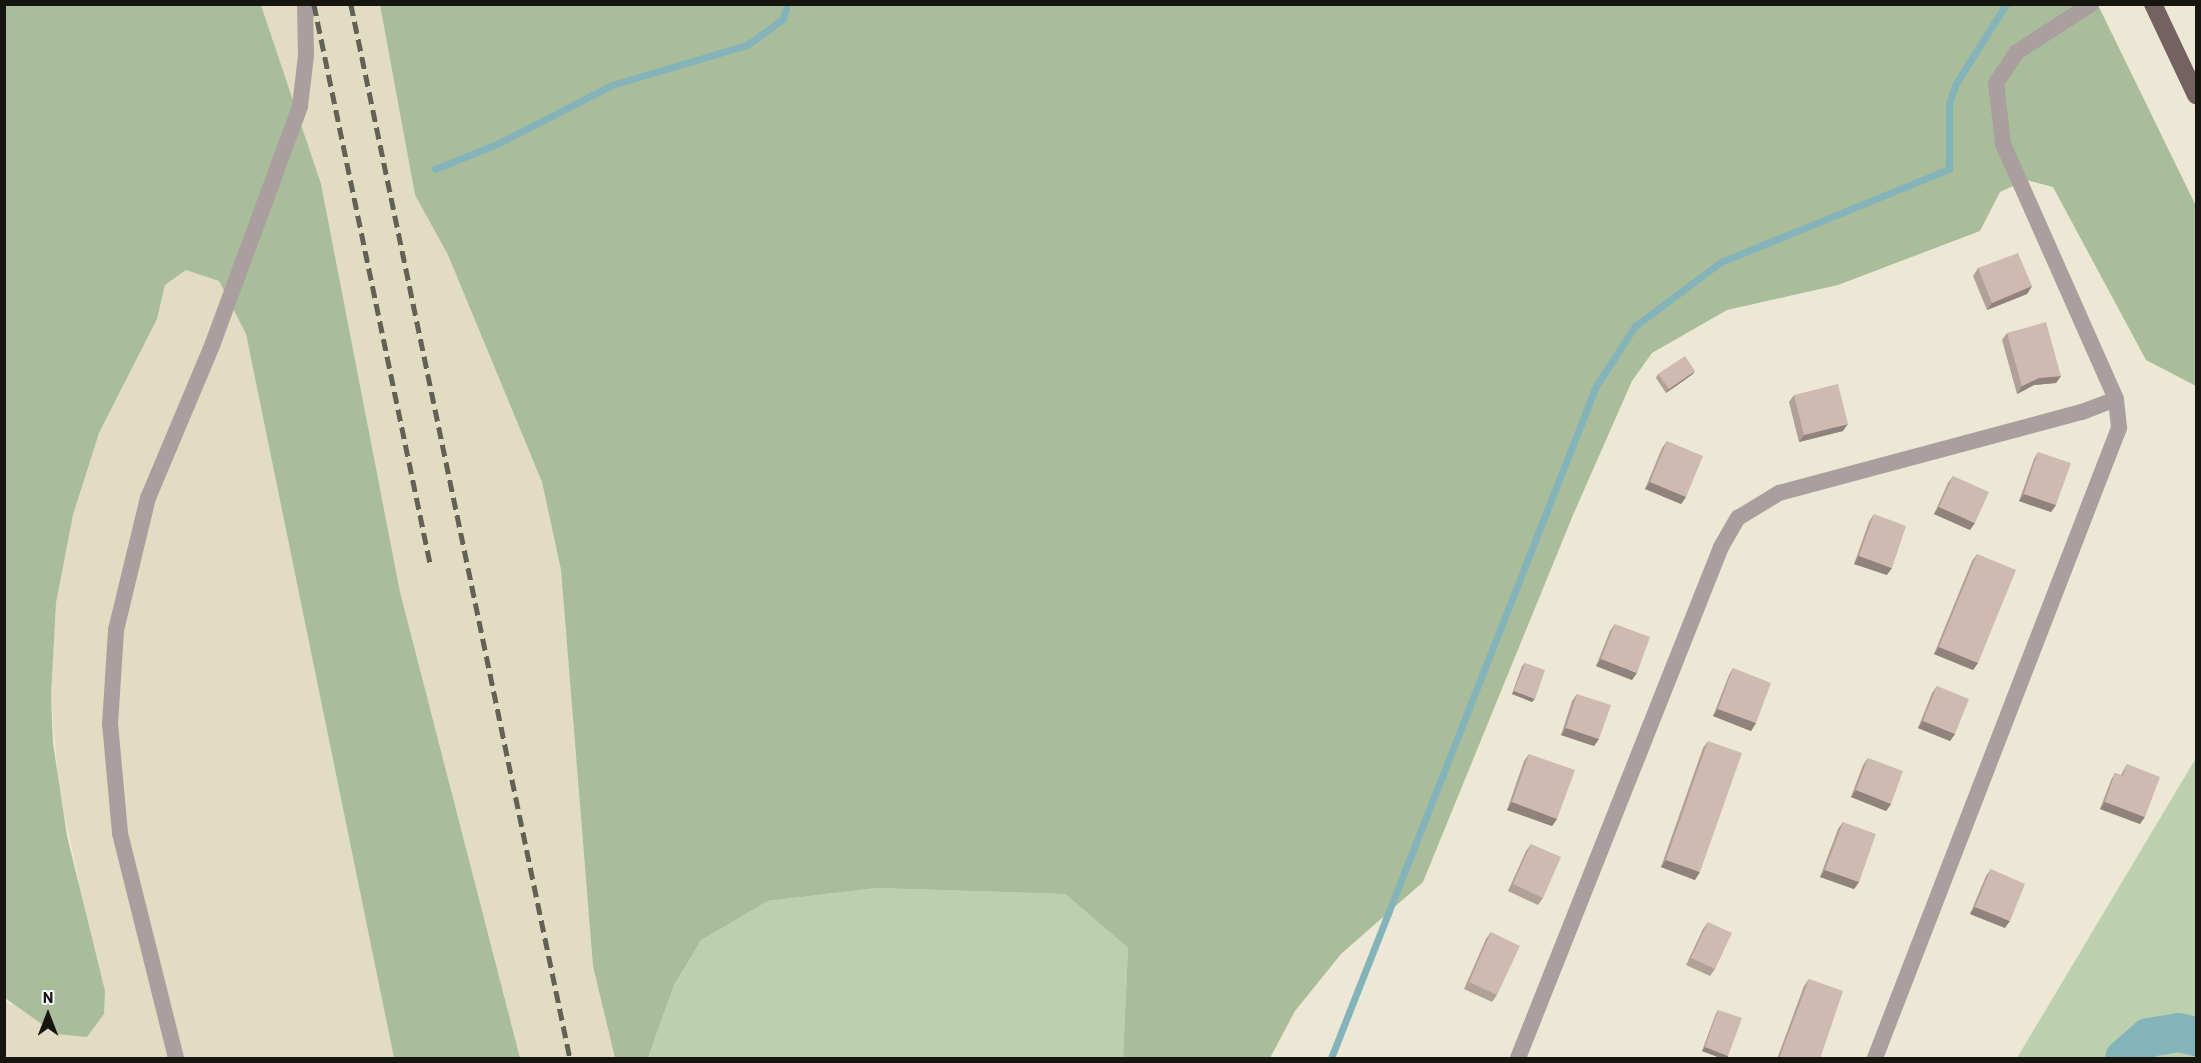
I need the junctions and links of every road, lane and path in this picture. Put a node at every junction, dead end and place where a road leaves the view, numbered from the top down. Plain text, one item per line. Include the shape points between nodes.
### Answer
1 (305, 4) edge
2 (2091, 4) edge
3 (2153, 4) edge
4 (2196, 95) edge
5 (2116, 399) junction
6 (176, 1059) edge
7 (1518, 1059) edge
8 (1875, 1059) edge

1 - 6 street via 306,56 297,116 221,323 148,498 123,587 114,640 110,724 120,834
2 - 5 street via 2017,52 1996,83 2002,144
3 - 4 main road
5 - 7 street via 2082,412 1779,493 1738,518 1721,547
5 - 8 street via 2120,428

